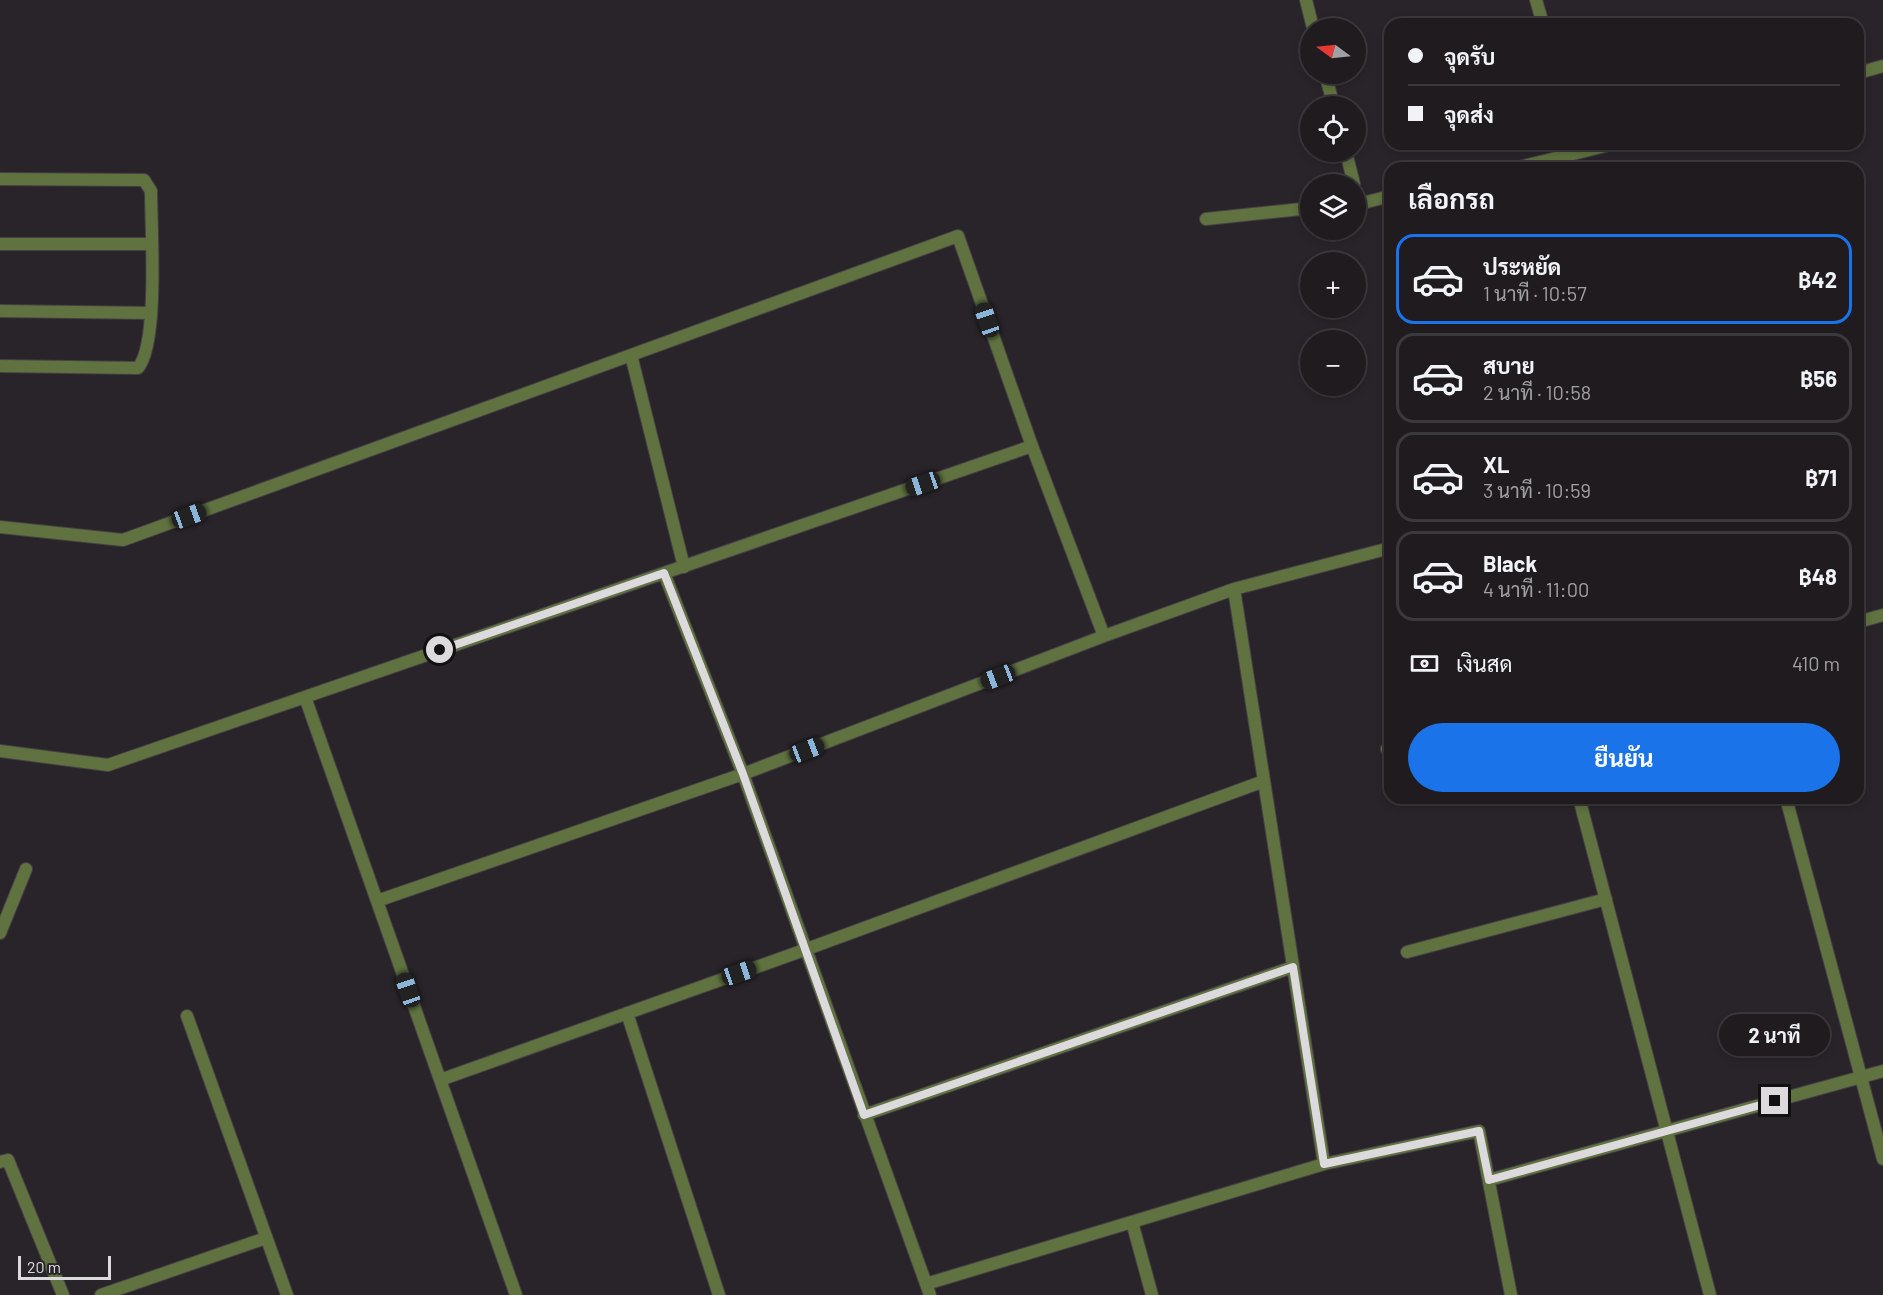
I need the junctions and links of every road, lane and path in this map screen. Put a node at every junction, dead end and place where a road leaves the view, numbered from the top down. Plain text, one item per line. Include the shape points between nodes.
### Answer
1 (1306, 0) edge
2 (1536, 0) edge
3 (1310, 18) edge
4 (1541, 18) edge
5 (1883, 66) edge
6 (1864, 71) edge
7 (1576, 150) edge
8 (1536, 162) edge
9 (0, 179) edge
10 (1384, 197) edge
11 (1366, 198) edge
12 (1300, 209) edge
13 (1206, 219) dead end
14 (0, 244) edge
15 (151, 244) junction
16 (0, 311) edge
17 (151, 313) junction
18 (631, 355) junction
19 (0, 366) edge
20 (1032, 446) junction
21 (0, 527) edge
22 (1384, 550) edge
23 (684, 567) junction
24 (664, 573) junction
25 (1234, 589) junction
26 (1883, 615) edge
27 (1864, 620) edge
28 (1104, 636) junction
29 (305, 697) junction
30 (0, 751) edge
31 (743, 774) junction
32 (1264, 781) junction
33 (1581, 804) edge
34 (1788, 804) edge
35 (26, 869) dead end
36 (1606, 899) junction
37 (377, 901) junction
38 (0, 933) edge
39 (807, 949) junction
40 (1407, 952) dead end
41 (1293, 967) junction
42 (627, 1013) junction
43 (187, 1016) dead end
44 (1883, 1071) edge
45 (1861, 1077) junction
46 (440, 1080) junction
47 (864, 1115) junction
48 (1667, 1130) junction
49 (1883, 1159) edge
50 (0, 1162) edge
51 (1324, 1164) junction
52 (1489, 1180) junction
53 (1132, 1222) junction
54 (266, 1238) junction
55 (928, 1289) edge
56 (63, 1295) edge
57 (101, 1295) edge
58 (287, 1295) edge
59 (516, 1295) edge
60 (718, 1295) edge
61 (1152, 1295) edge
62 (1511, 1295) edge
63 (1710, 1295) edge

1 - 3 street
2 - 4 street
5 - 6 street
7 - 8 street
9 - 15 street via 144,180 151,191
10 - 11 street
12 - 13 street
14 - 15 street
15 - 17 street
16 - 17 street
17 - 19 street via 147,350 138,368
18 - 20 street via 958,236
18 - 21 street via 123,540
18 - 23 street
20 - 23 street
20 - 28 street
22 - 25 street
23 - 24 street
24 - 29 street
24 - 31 street
25 - 28 street
25 - 32 street
26 - 27 street
28 - 31 street
29 - 30 street via 108,765
29 - 37 street
31 - 37 street
31 - 39 street
32 - 39 street
32 - 41 street
33 - 36 street
34 - 45 street
35 - 38 street
36 - 40 street
36 - 48 street
37 - 46 street
39 - 42 street
39 - 47 street
41 - 47 street
41 - 51 street
42 - 46 street
42 - 60 street
43 - 54 street
44 - 45 street
45 - 48 street
45 - 49 street
46 - 59 street
47 - 55 street
48 - 52 street
48 - 63 street
50 - 56 street via 8,1160
51 - 52 street via 1479,1131
51 - 53 street
52 - 62 street
53 - 55 street
53 - 61 street
54 - 57 street
54 - 58 street

